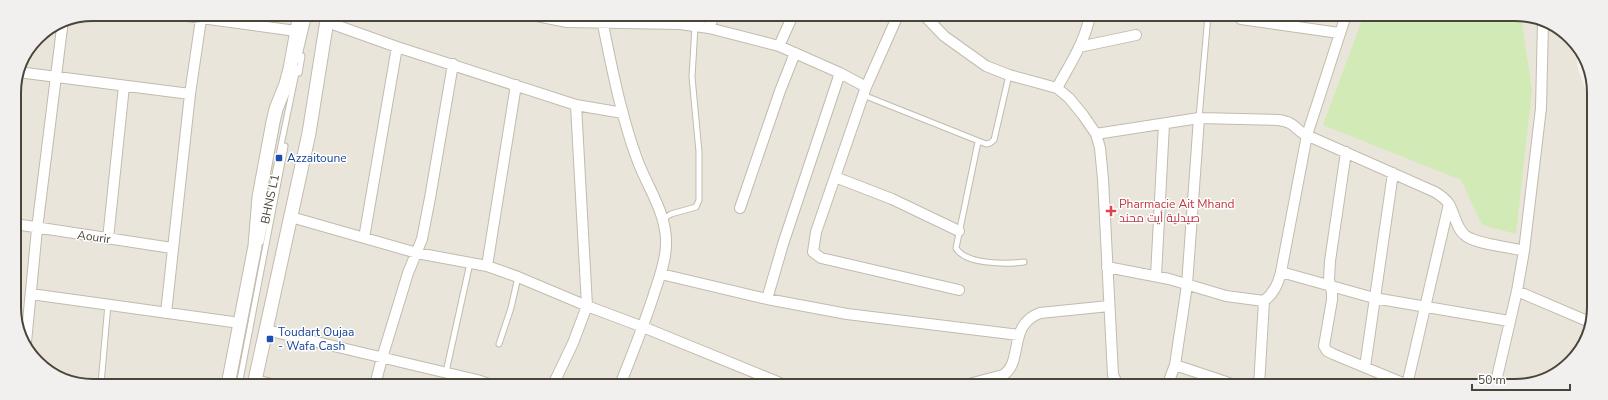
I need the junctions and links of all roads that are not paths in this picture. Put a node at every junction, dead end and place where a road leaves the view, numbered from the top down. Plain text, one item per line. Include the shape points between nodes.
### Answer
1 (201, 21) edge
2 (241, 21) edge
3 (298, 21) edge
4 (308, 21) edge
5 (309, 21) edge
6 (328, 21) edge
7 (335, 21) edge
8 (562, 21) edge
9 (576, 21) edge
10 (603, 21) edge
11 (641, 21) edge
12 (711, 21) edge
13 (790, 21) edge
14 (893, 21) edge
15 (930, 21) edge
16 (1089, 21) edge
17 (1207, 21) edge
18 (1255, 21) edge
19 (1344, 21) edge
20 (694, 26) junction
21 (1543, 27) edge
22 (62, 28) edge
23 (708, 28) junction
24 (296, 31) junction
25 (1339, 33) junction
26 (1136, 35) dead end
27 (779, 46) junction
28 (397, 47) junction
29 (1079, 47) junction
30 (796, 53) junction
31 (453, 64) junction
32 (23, 73) edge
33 (840, 73) junction
34 (1008, 75) junction
35 (56, 76) junction
36 (516, 85) junction
37 (124, 86) junction
38 (1057, 88) junction
39 (864, 91) junction
40 (190, 94) junction
41 (576, 105) junction
42 (623, 113) junction
43 (1199, 118) junction
44 (1164, 124) junction
45 (1096, 134) junction
46 (1307, 135) junction
47 (978, 142) junction
48 (1346, 152) junction
49 (1393, 173) junction
50 (834, 177) junction
51 (1449, 204) junction
52 (740, 208) dead end
53 (291, 217) junction
54 (663, 219) junction
55 (21, 225) edge
56 (38, 228) junction
57 (959, 231) junction
58 (364, 238) junction
59 (108, 239) junction
60 (172, 248) junction
61 (1524, 250) junction
62 (417, 253) junction
63 (1024, 262) dead end
64 (470, 263) junction
65 (487, 266) junction
66 (1107, 267) junction
67 (1281, 272) junction
68 (661, 274) junction
69 (1156, 276) junction
70 (518, 277) junction
71 (1187, 285) junction
72 (1330, 286) junction
73 (958, 290) dead end
74 (1517, 291) junction
75 (31, 294) junction
76 (1374, 298) junction
77 (767, 299) junction
78 (1264, 301) junction
79 (108, 304) junction
80 (586, 306) junction
81 (1109, 306) junction
82 (1425, 307) junction
83 (166, 313) junction
84 (1586, 320) edge
85 (1510, 321) junction
86 (240, 323) junction
87 (643, 327) junction
88 (266, 330) junction
89 (1019, 335) junction
90 (27, 336) edge
91 (499, 344) dead end
92 (382, 358) junction
93 (1175, 365) junction
94 (1365, 367) junction
95 (446, 372) junction
96 (101, 379) edge
97 (229, 379) edge
98 (235, 379) edge
99 (240, 379) edge
100 (256, 379) edge
101 (377, 379) edge
102 (467, 379) edge
103 (556, 379) edge
104 (622, 379) edge
105 (771, 379) edge
106 (988, 379) edge
107 (1115, 379) edge
108 (1170, 379) edge
109 (1217, 379) edge
110 (1259, 379) edge
111 (1394, 379) edge
112 (1409, 379) edge
113 (1497, 379) edge

1 - 40 street
2 - 24 street
3 - 24 street
4 - 98 lane, BHNS L1
5 - 99 lane, BHNS L1
6 - 53 street via 309,133
7 - 28 street
8 - 9 street
10 - 42 street
11 - 20 street
12 - 23 street
13 - 27 street
14 - 39 street
15 - 34 street via 969,56
16 - 29 street
17 - 43 lane
18 - 25 street
19 - 25 street
20 - 23 street
20 - 54 lane via 692,77 699,152 699,200 696,206
21 - 61 street via 1541,108
22 - 35 street
23 - 27 street
24 - 86 street via 290,69 273,122 258,202 255,246
25 - 46 street
26 - 29 street
27 - 30 street
28 - 31 street
28 - 58 street
29 - 38 street
30 - 33 street
30 - 52 street via 780,91
31 - 36 street
31 - 62 street via 430,198
32 - 35 street
33 - 39 street
33 - 77 street
34 - 38 street
34 - 47 lane via 994,140 986,144
35 - 37 street
35 - 56 street
36 - 41 street
36 - 65 street
37 - 40 street
37 - 59 street
38 - 45 street via 1069,98
39 - 47 lane
39 - 50 street
40 - 60 street
41 - 42 street
41 - 80 street
42 - 54 street via 637,160
43 - 44 street
43 - 46 street via 1279,120 1293,124
43 - 71 street
44 - 45 street
44 - 69 street
45 - 66 street via 1103,179
46 - 48 street
46 - 67 street
47 - 57 lane
48 - 49 street
48 - 72 street via 1330,261
49 - 51 street via 1435,192
49 - 76 street
50 - 57 street
50 - 73 street via 816,232 813,245 816,255
51 - 61 street via 1466,236 1474,240
51 - 82 street
53 - 58 street
53 - 88 street
54 - 68 street via 666,245
55 - 56 street, Aourir
56 - 59 street, Aourir
56 - 75 street
57 - 63 lane via 956,248 964,255 991,263
58 - 62 street
59 - 60 street, Aourir
60 - 83 street
61 - 74 street
62 - 64 street
62 - 92 street via 408,273
64 - 65 street
64 - 95 lane
65 - 70 street
66 - 69 street
66 - 81 street
67 - 72 street
67 - 78 street via 1272,295
68 - 77 street
68 - 87 street
69 - 71 street
70 - 80 street
70 - 91 lane
71 - 78 street via 1226,296
71 - 93 street
72 - 76 street
72 - 94 street via 1332,300 1324,346 1333,354
74 - 84 street
74 - 85 street
75 - 79 street
75 - 90 street
76 - 82 street
76 - 94 street
77 - 89 street via 847,314
78 - 110 street
79 - 83 street
79 - 96 lane
80 - 87 street
80 - 103 street via 574,343
81 - 89 street via 1040,313 1026,320
81 - 107 street
82 - 85 street
82 - 112 street
83 - 86 street
85 - 113 street
86 - 97 street
87 - 104 street
87 - 105 street
88 - 92 street
88 - 100 street
89 - 106 street via 1012,366 1008,372
92 - 95 street
92 - 101 street
93 - 108 street
93 - 109 street
94 - 111 street
95 - 102 street

